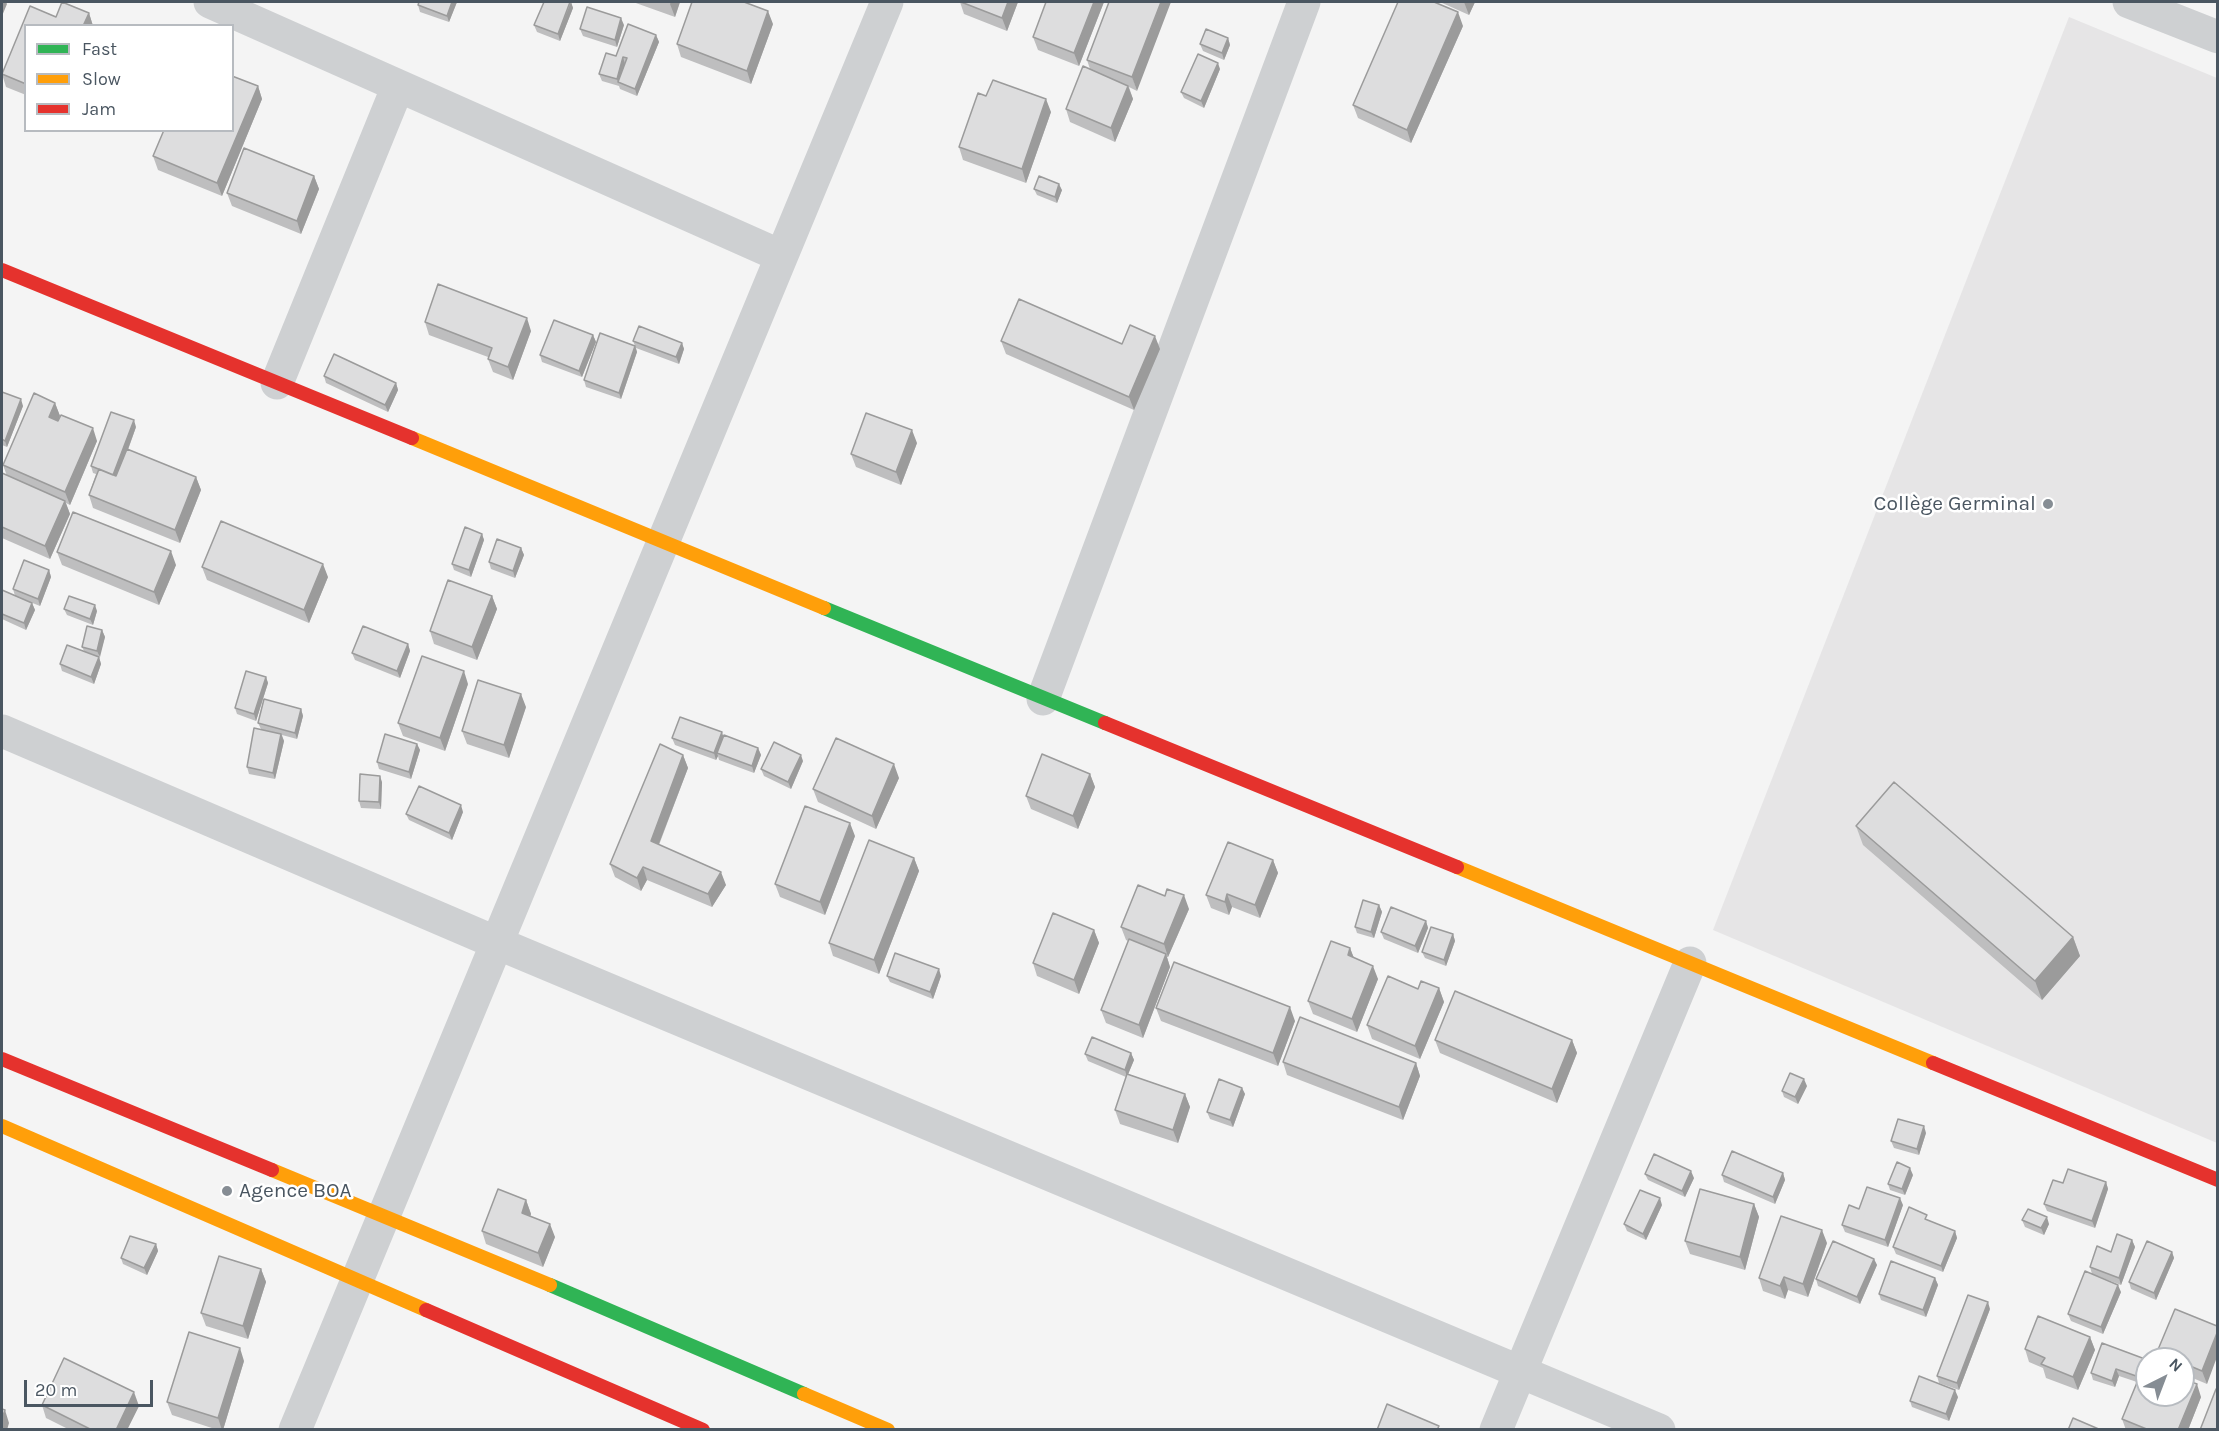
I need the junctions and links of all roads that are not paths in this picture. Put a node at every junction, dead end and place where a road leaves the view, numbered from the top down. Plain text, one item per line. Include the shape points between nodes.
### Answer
1 (210, 2) edge
2 (887, 2) edge
3 (1304, 2) edge
4 (2129, 2) edge
5 (2217, 37) edge
6 (398, 86) junction
7 (782, 256) junction
8 (2, 270) edge
9 (278, 383) junction
10 (663, 542) junction
11 (1043, 699) junction
12 (2, 731) edge
13 (497, 943) junction
14 (1690, 963) junction
15 (2, 1059) edge
16 (2, 1126) edge
17 (2217, 1180) edge
18 (384, 1215) junction
19 (357, 1280) junction
20 (1520, 1372) junction
21 (295, 1430) edge
22 (703, 1430) edge
23 (888, 1430) edge
24 (1496, 1430) edge
25 (1659, 1430) edge

1 - 6 street
2 - 7 street
3 - 11 street
4 - 5 street
6 - 7 street
6 - 9 street
7 - 10 street
8 - 9 street
9 - 10 street
10 - 11 street
10 - 13 street
11 - 14 street
12 - 13 street
13 - 18 street
13 - 20 street
14 - 17 street
14 - 20 street
15 - 18 street
16 - 19 street
18 - 19 street
18 - 23 street
19 - 21 street
19 - 22 street
20 - 24 street
20 - 25 street

